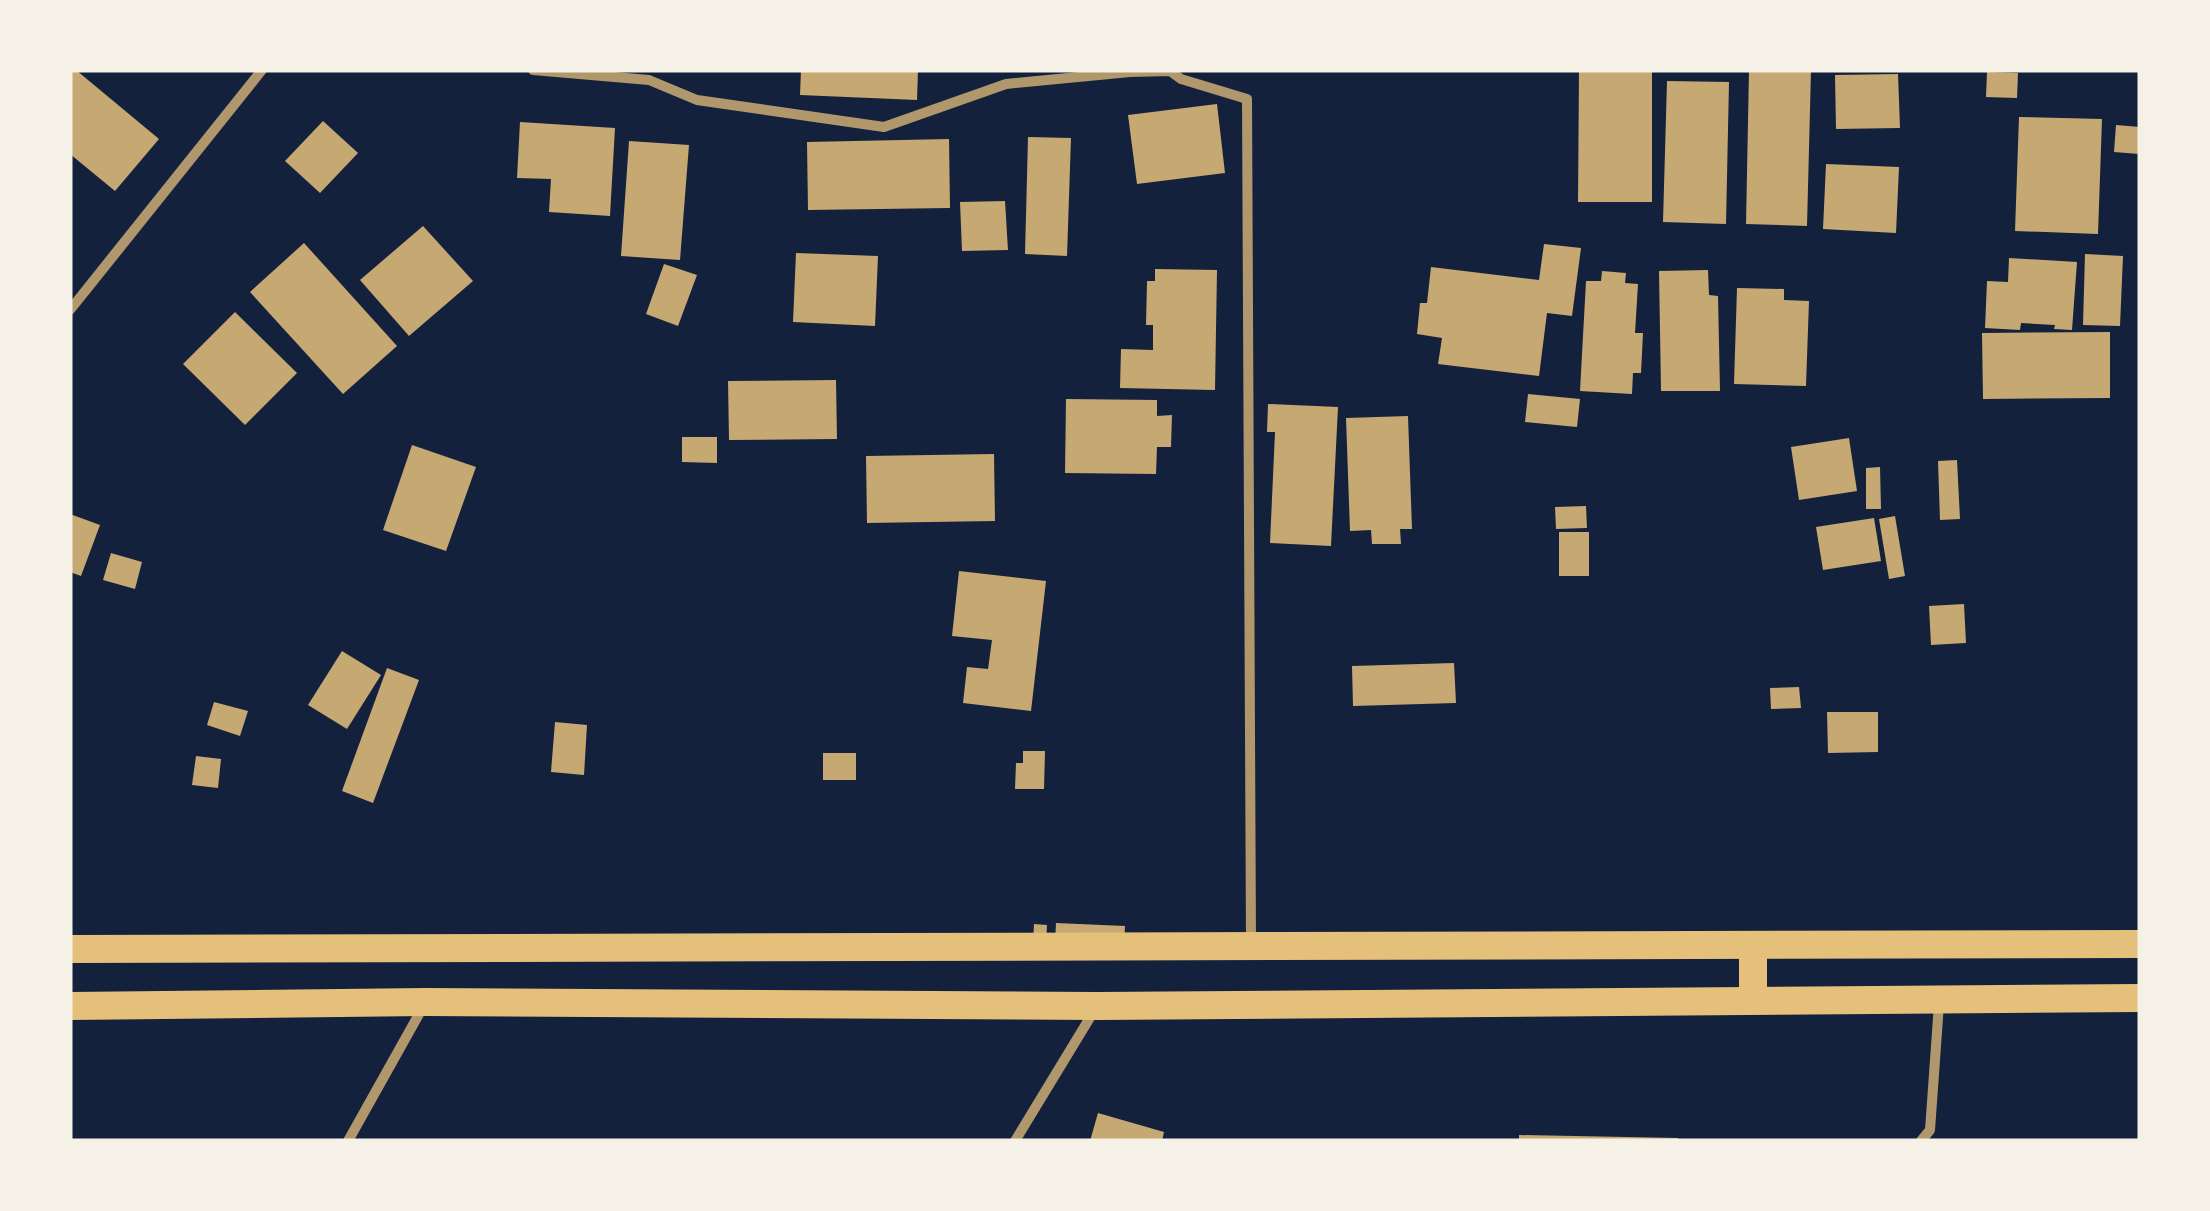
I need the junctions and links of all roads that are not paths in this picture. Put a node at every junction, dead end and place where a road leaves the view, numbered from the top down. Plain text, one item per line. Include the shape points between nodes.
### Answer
1 (262, 70) edge
2 (533, 70) edge
3 (70, 310) edge
4 (2140, 944) edge
5 (1250, 946) junction
6 (1753, 948) junction
7 (70, 950) edge
8 (1753, 998) junction
9 (1939, 998) junction
10 (2140, 998) edge
11 (425, 1002) junction
12 (70, 1006) edge
13 (1097, 1006) junction
14 (348, 1141) edge
15 (1015, 1141) edge
16 (1922, 1141) edge

1 - 3 street
2 - 5 street via 649,80 697,100 884,127 1006,84 1130,72 1170,71 1247,99
4 - 6 highway
5 - 6 highway
5 - 7 highway
6 - 8 highway
8 - 9 highway
8 - 13 highway
9 - 10 highway
9 - 16 street via 1930,1130
11 - 12 highway
11 - 13 highway
11 - 14 street
13 - 15 street

